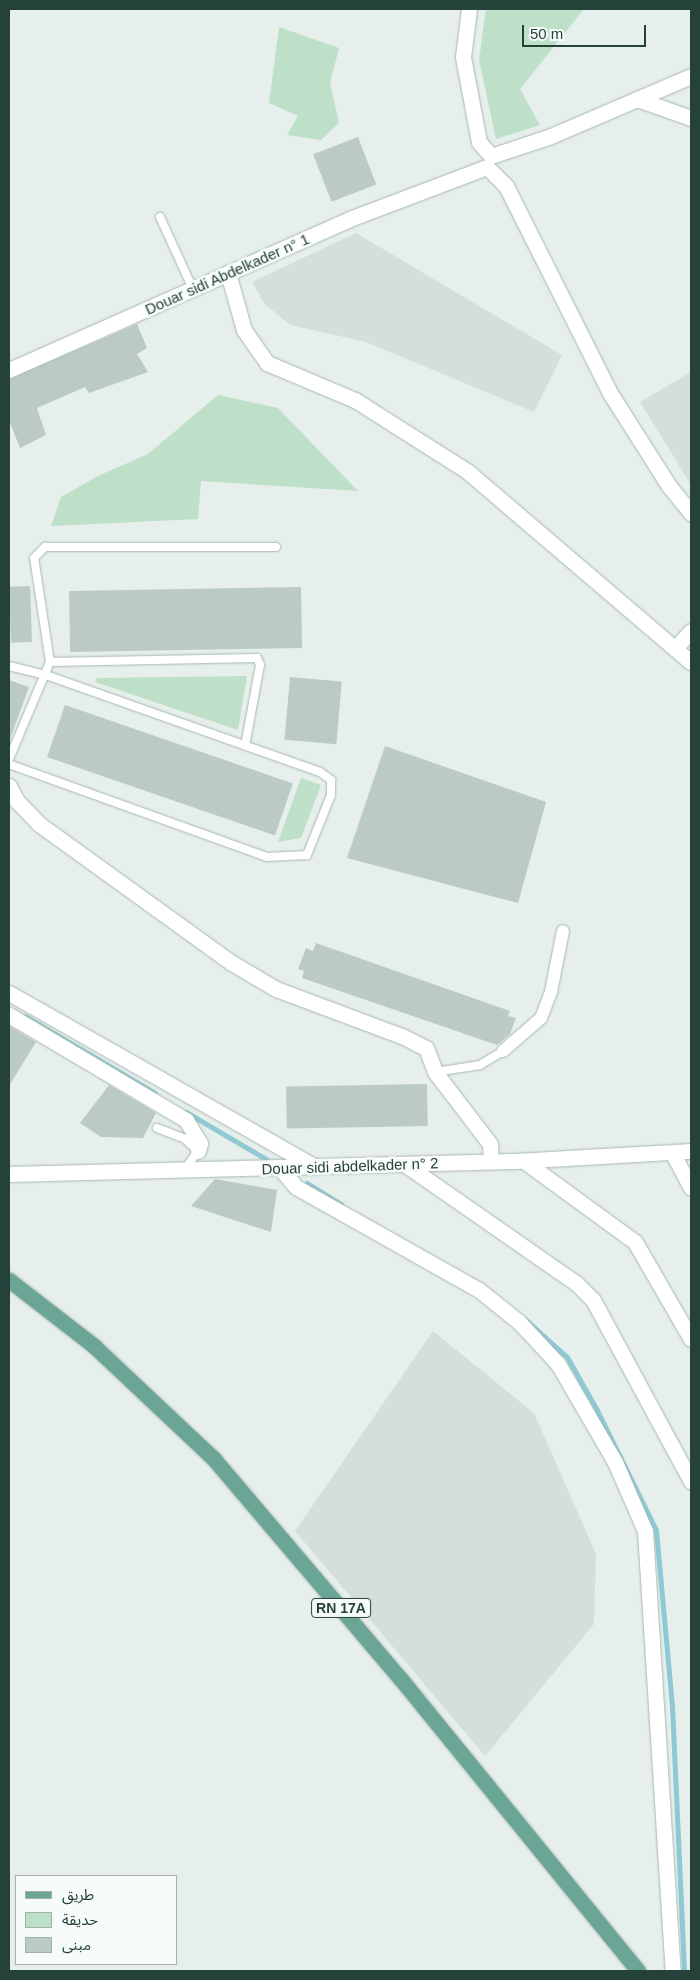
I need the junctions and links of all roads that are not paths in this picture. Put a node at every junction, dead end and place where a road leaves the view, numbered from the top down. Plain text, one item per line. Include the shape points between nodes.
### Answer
1 (469, 9) edge
2 (691, 76) edge
3 (637, 99) junction
4 (691, 118) edge
5 (488, 161) junction
6 (160, 217) dead end
7 (228, 273) junction
8 (193, 289) junction
9 (9, 370) edge
10 (691, 513) edge
11 (276, 548) dead end
12 (691, 631) edge
13 (676, 647) junction
14 (50, 662) junction
15 (691, 662) edge
16 (9, 666) edge
17 (46, 675) junction
18 (245, 746) junction
19 (9, 759) edge
20 (9, 764) edge
21 (9, 786) edge
22 (563, 931) dead end
23 (9, 993) edge
24 (9, 1015) edge
25 (503, 1051) joint
26 (435, 1072) junction
27 (157, 1128) dead end
28 (198, 1151) junction
29 (691, 1151) edge
30 (673, 1154) junction
31 (492, 1161) junction
32 (524, 1161) junction
33 (406, 1165) junction
34 (314, 1166) junction
35 (280, 1168) junction
36 (183, 1170) junction
37 (9, 1174) edge
38 (691, 1188) edge
39 (9, 1280) edge
40 (691, 1339) edge
41 (691, 1481) edge
42 (638, 1971) edge
43 (674, 1971) edge

1 - 5 street via 463,57 469,101
2 - 3 street, Douar sidi Abdelkader n° 1
3 - 4 street
3 - 5 street, Douar sidi Abdelkader n° 1
5 - 7 street, Douar sidi Abdelkader n° 1 via 447,183 352,218
5 - 10 street via 506,186 610,393 669,486
6 - 8 lane
7 - 8 street, Douar sidi Abdelkader n° 1
7 - 13 street via 244,330 267,363 355,400 467,471
8 - 9 street, Douar sidi Abdelkader n° 1
11 - 14 lane via 45,547 34,558
12 - 13 street
13 - 15 street
14 - 17 lane
14 - 18 lane via 257,658 260,664
16 - 17 lane
17 - 18 lane
17 - 19 lane
18 - 20 lane via 320,772 331,780 330,795 307,855 267,857
21 - 26 street via 16,800 39,824 232,963 276,989 426,1048
22 - 25 street via 551,992 541,1018
23 - 34 street
24 - 28 street via 186,1120 200,1143
25 - 26 lane via 480,1065
26 - 31 street via 462,1110 481,1128 490,1144
27 - 28 lane via 184,1139
28 - 36 lane
29 - 30 street, Douar sidi abdelkader n° 2
30 - 32 street, Douar sidi abdelkader n° 2
30 - 38 street
31 - 32 street, Douar sidi abdelkader n° 2
31 - 33 street, Douar sidi abdelkader n° 2
32 - 40 street via 635,1242
33 - 34 street, Douar sidi abdelkader n° 2
33 - 41 street via 576,1283 593,1300
34 - 35 street, Douar sidi abdelkader n° 2
35 - 36 street, Douar sidi abdelkader n° 2
35 - 43 street via 296,1187 479,1290 519,1322 558,1364 615,1462 645,1531
36 - 37 street, Douar sidi abdelkader n° 2
39 - 42 main road, RN 17A via 94,1346 214,1459 400,1678

